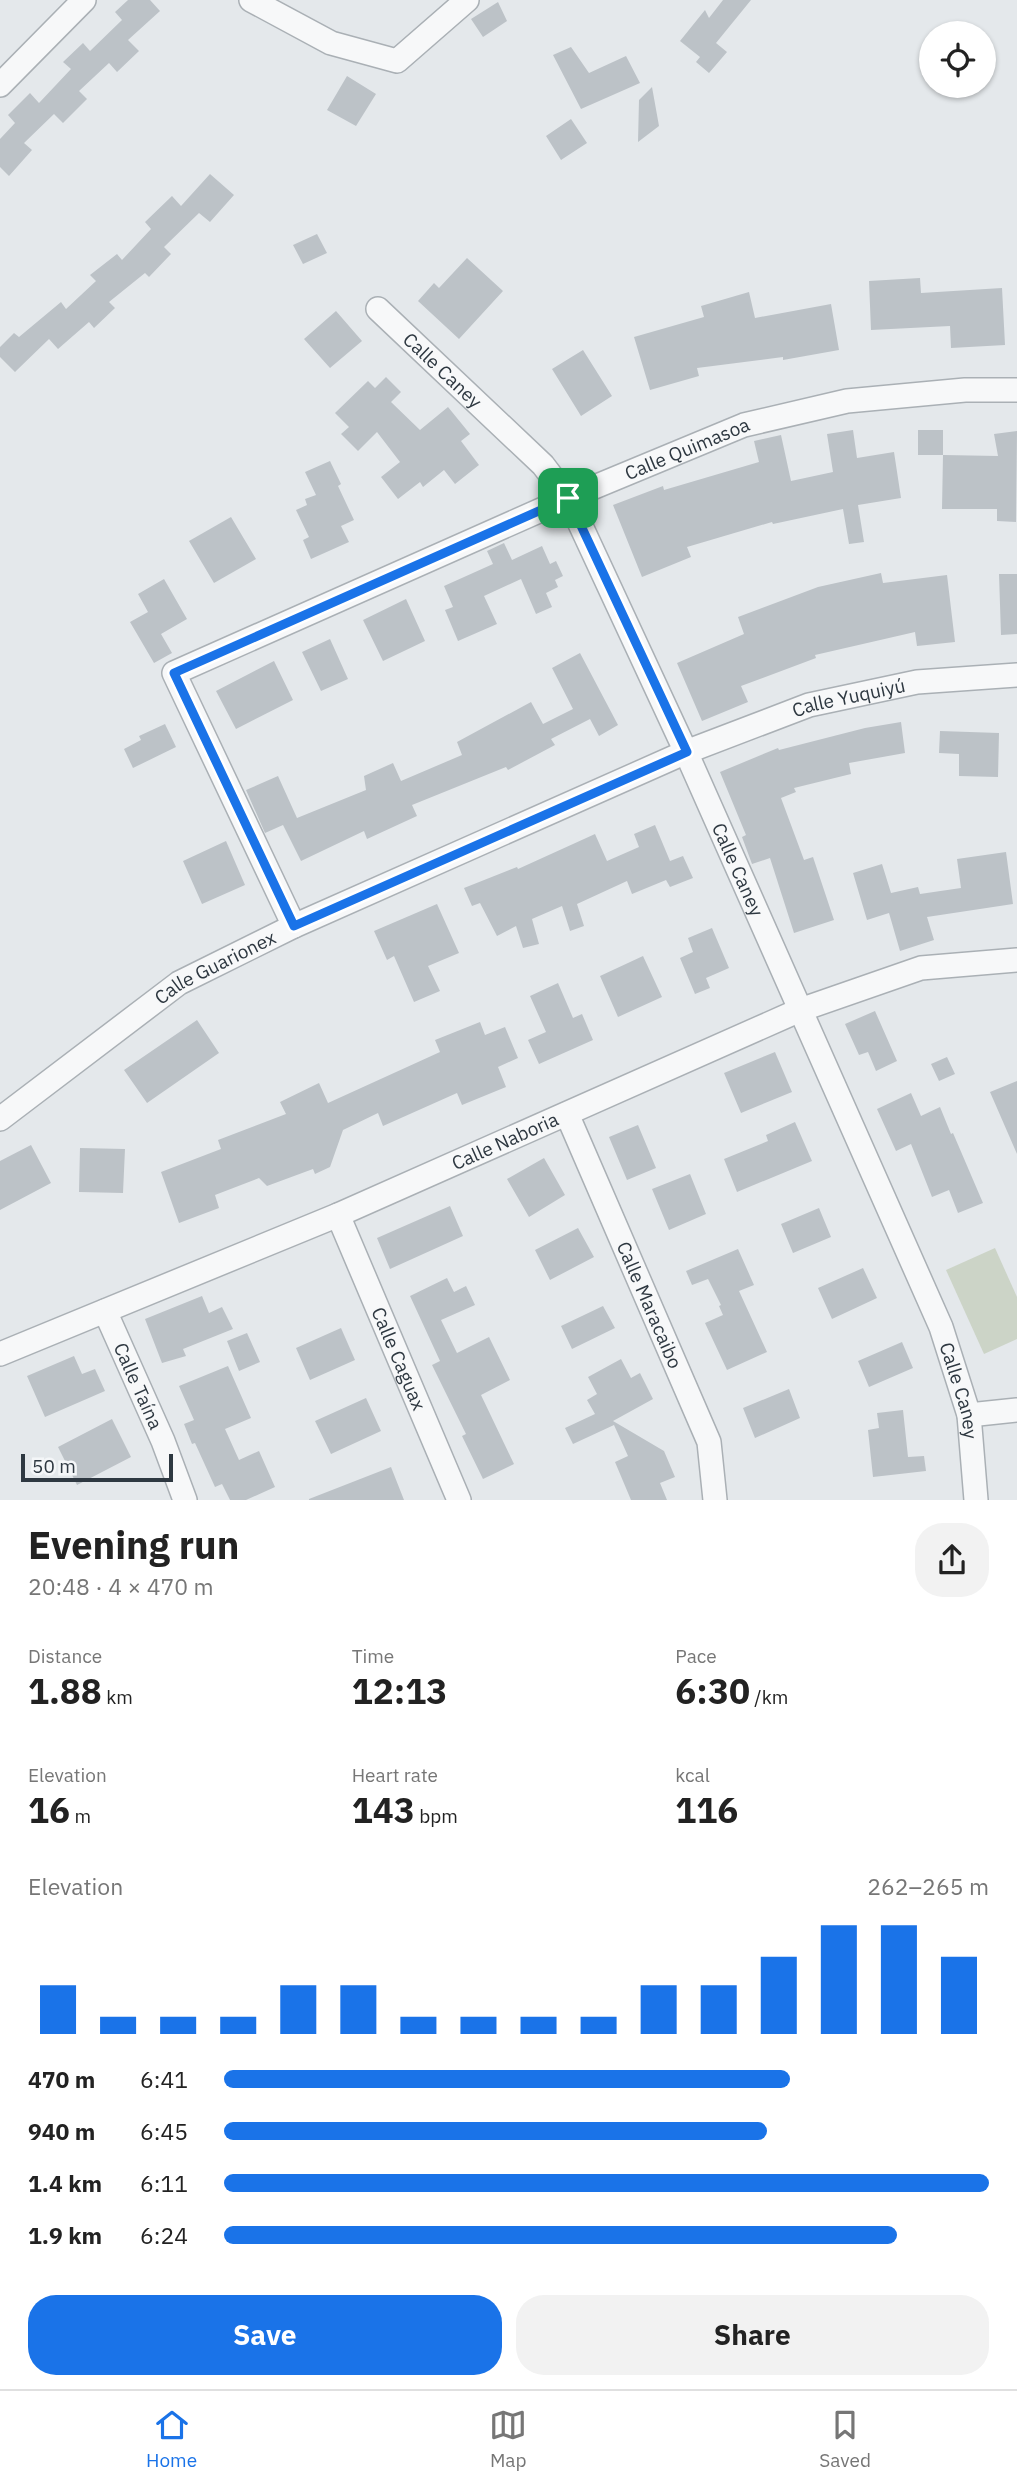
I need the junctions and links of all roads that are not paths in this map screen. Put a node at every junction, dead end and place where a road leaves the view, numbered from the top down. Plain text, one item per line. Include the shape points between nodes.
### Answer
1 (84, 0) edge
2 (251, 0) edge
3 (467, 0) edge
4 (0, 85) edge
5 (378, 309) dead end
6 (1017, 390) edge
7 (568, 498) junction
8 (1017, 675) edge
9 (687, 752) junction
10 (294, 926) junction
11 (1017, 960) edge
12 (800, 1010) junction
13 (567, 1114) junction
14 (0, 1119) edge
15 (338, 1215) junction
16 (105, 1311) junction
17 (0, 1354) edge
18 (1017, 1410) edge
19 (969, 1415) junction
20 (185, 1500) edge
21 (459, 1500) edge
22 (715, 1500) edge
23 (976, 1500) edge

1 - 4 street
2 - 3 street via 331,43 397,61
5 - 7 street, Calle Caney via 543,465
6 - 7 street, Calle Quimasoa via 847,401 744,425
7 - 9 street, Calle Caney
7 - 10 street, Calle Quimasoa via 174,673
8 - 9 street, Calle Yuquiyú via 917,682 809,705
9 - 10 street, Calle Guarionex
9 - 12 street, Calle Caney
10 - 14 street, Calle Guarionex via 179,983
11 - 12 street, Calle Naboria via 922,968
12 - 13 street, Calle Naboria
12 - 19 street, Calle Caney via 941,1327
13 - 15 street, Calle Naboria
13 - 22 street, Calle Maracaibo via 709,1442
15 - 16 street, Calle Naboria
15 - 21 street, Calle Caguax
16 - 17 street, Calle Naboria
16 - 20 street, Calle Taína
18 - 19 street
19 - 23 street, Calle Caney

